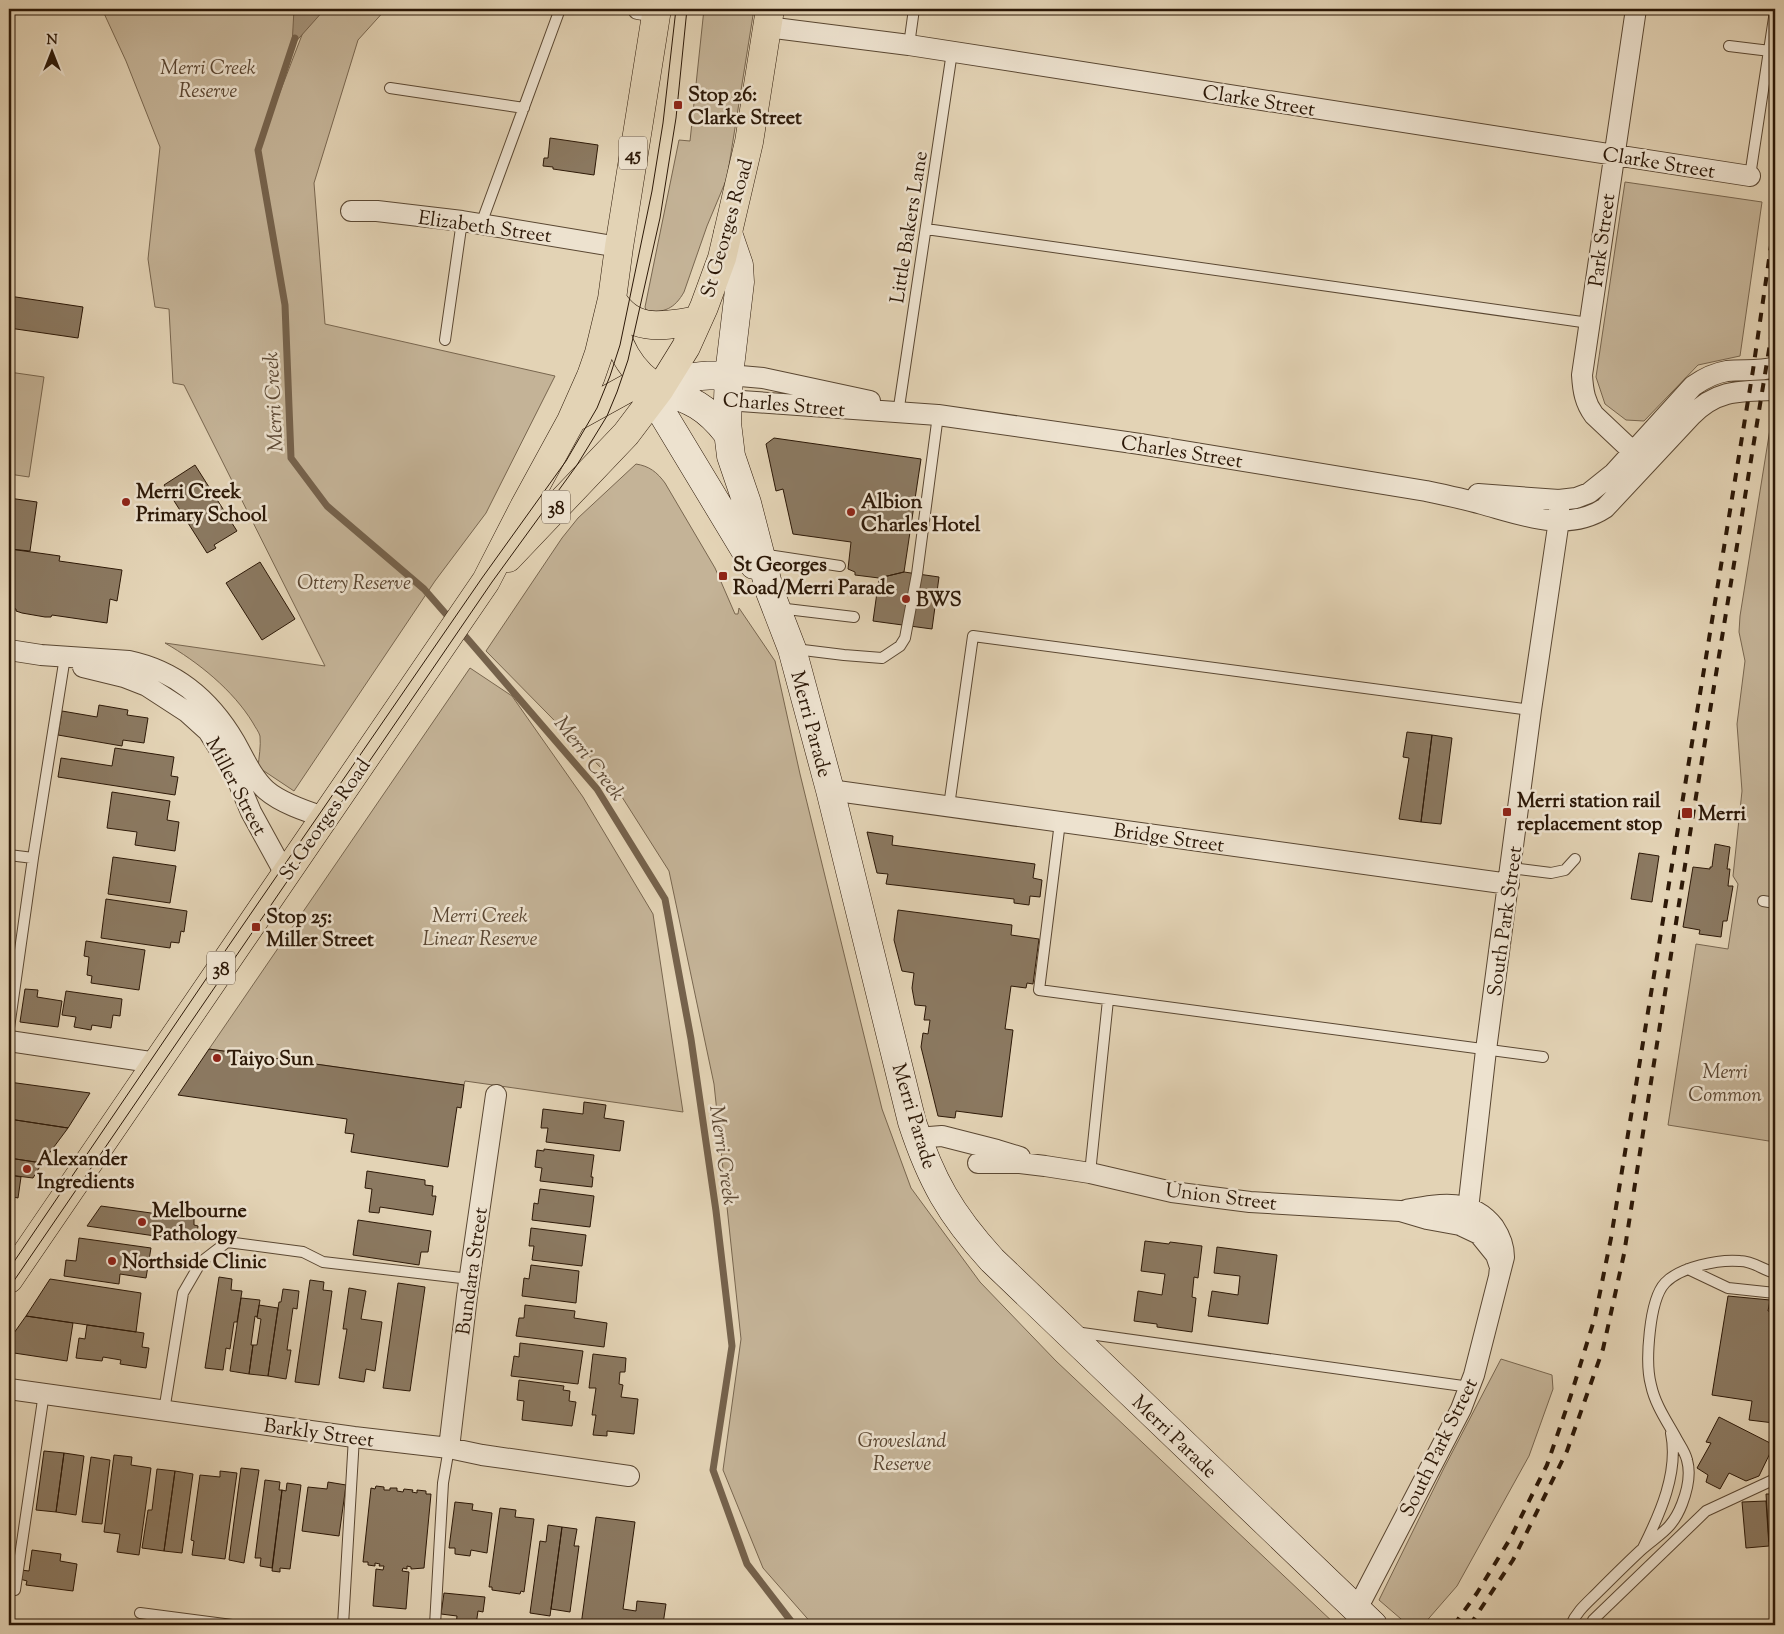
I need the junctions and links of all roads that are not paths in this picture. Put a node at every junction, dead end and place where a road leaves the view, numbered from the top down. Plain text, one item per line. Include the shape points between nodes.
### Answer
1 (560, 9) edge
2 (914, 9) edge
3 (1636, 9) edge
4 (651, 10) edge
5 (1775, 12) edge
6 (768, 18) edge
7 (909, 46) junction
8 (1728, 46) dead end
9 (952, 52) junction
10 (1770, 52) junction
11 (390, 88) dead end
12 (524, 108) junction
13 (1613, 154) junction
14 (1750, 176) joint
15 (351, 211) dead end
16 (471, 222) junction
17 (926, 230) junction
18 (728, 233) junction
19 (618, 247) junction
20 (612, 299) junction
21 (698, 320) junction
22 (1589, 323) junction
23 (445, 340) dead end
24 (1775, 367) edge
25 (728, 387) junction
26 (660, 389) junction
27 (1775, 390) edge
28 (899, 407) junction
29 (938, 416) junction
30 (567, 428) junction
31 (727, 433) junction
32 (1640, 458) junction
33 (1426, 491) junction
34 (1560, 500) junction
35 (1560, 520) junction
36 (760, 554) junction
37 (840, 566) dead end
38 (486, 581) junction
39 (774, 600) junction
40 (854, 617) dead end
41 (792, 649) junction
42 (9, 650) edge
43 (41, 655) junction
44 (64, 663) junction
45 (1531, 710) junction
46 (830, 790) junction
47 (949, 806) junction
48 (324, 817) junction
49 (1060, 822) junction
50 (9, 855) edge
51 (33, 858) junction
52 (1575, 859) dead end
53 (286, 874) junction
54 (1510, 876) junction
55 (1763, 901) dead end
56 (1775, 902) edge
57 (1108, 1000) junction
58 (9, 1028) edge
59 (9, 1041) edge
60 (1486, 1050) junction
61 (1543, 1057) dead end
62 (157, 1063) junction
63 (496, 1095) dead end
64 (917, 1138) junction
65 (978, 1163) dead end
66 (1045, 1166) junction
67 (1090, 1173) junction
68 (1467, 1217) junction
69 (1688, 1269) junction
70 (1775, 1273) edge
71 (9, 1279) edge
72 (470, 1279) junction
73 (1775, 1293) edge
74 (1065, 1330) junction
75 (1470, 1387) junction
76 (9, 1389) edge
77 (44, 1394) junction
78 (164, 1410) junction
79 (1670, 1427) junction
80 (354, 1437) junction
81 (448, 1448) junction
82 (629, 1476) dead end
83 (1775, 1479) edge
84 (1642, 1550) junction
85 (9, 1589) edge
86 (140, 1613) dead end
87 (1365, 1617) edge
88 (232, 1625) edge
89 (343, 1625) edge
90 (435, 1625) edge
91 (1571, 1625) edge
92 (1592, 1625) edge

1 - 12 lane
2 - 7 lane
3 - 13 street, Park Street
4 - 19 highway, St Georges Road / 45
5 - 10 lane
6 - 7 street, Clarke Street
6 - 18 highway, St Georges Road via 749,142
7 - 9 street, Clarke Street
8 - 10 lane
9 - 13 street, Clarke Street
9 - 17 lane, Little Bakers Lane
10 - 14 lane
11 - 12 lane
12 - 16 lane
13 - 14 street, Clarke Street
13 - 22 street, Park Street
15 - 16 street, Elizabeth Street
16 - 19 street, Elizabeth Street
16 - 23 lane
17 - 22 lane
17 - 28 lane, Little Bakers Lane
18 - 21 highway, St Georges Road
18 - 25 main road, Merri Parade via 739,265 740,282
19 - 20 highway, St Georges Road / 45
20 - 21 highway via 626,317 638,322 660,325
20 - 26 highway via 612,318 620,345 638,373
20 - 30 highway, St Georges Road / 45 via 591,376
21 - 26 highway, St Georges Road via 686,347
22 - 32 street, Park Street via 1582,375 1587,406
24 - 32 street, Charles Street via 1723,372 1698,382 1681,398
25 - 26 main road, Charles Street via 693,396
25 - 28 street, Charles Street via 755,376
25 - 29 street, Charles Street
25 - 31 main road, Merri Parade
26 - 30 highway via 626,388
26 - 31 main road via 700,406
26 - 38 highway, St Georges Road / 38 via 626,434
26 - 39 main road, Merri Parade via 664,416
27 - 32 street, Charles Street via 1731,392 1709,402
28 - 29 street, Charles Street
29 - 33 street, Charles Street
29 - 41 lane via 917,574 905,638 900,646 882,658
30 - 38 highway, St Georges Road / 38
31 - 36 main road, Merri Parade
32 - 34 street, Charles Street via 1584,496
32 - 35 street, Charles Street via 1612,501 1599,512 1575,520
33 - 34 street, Charles Street
33 - 35 street, Charles Street via 1532,518
34 - 35 street, South Park Street
35 - 45 street, South Park Street
36 - 37 lane
36 - 39 main road, Merri Parade
38 - 48 highway, St Georges Road / 38
39 - 40 lane
39 - 41 main road, Merri Parade
41 - 46 main road, Merri Parade
42 - 43 street, Miller Street
43 - 44 street, Miller Street
43 - 48 street, Miller Street via 129,661 176,679 196,693 224,724 266,790
44 - 51 lane
44 - 53 street, Miller Street via 135,680 160,693 208,731 228,760 251,812
45 - 47 lane via 973,636
45 - 54 street, South Park Street
46 - 47 street, Bridge Street
46 - 64 main road, Merri Parade
47 - 49 street, Bridge Street
48 - 53 highway, St Georges Road / 38
49 - 54 street, Bridge Street
49 - 57 lane via 1039,990
50 - 51 lane
51 - 58 lane
52 - 54 lane, Bridge Street via 1566,870
53 - 62 highway, St Georges Road / 38
54 - 60 street, South Park Street
55 - 56 lane
57 - 60 lane
57 - 67 lane
59 - 62 street
60 - 61 lane
60 - 68 street, South Park Street
62 - 71 highway, St Georges Road / 38
63 - 72 street, Bundara Street
64 - 66 street, Union Street via 942,1136
64 - 74 main road, Merri Parade via 939,1189 965,1229 992,1260
65 - 66 street, Union Street
66 - 67 street, Union Street
67 - 68 street, Union Street via 1205,1197 1400,1211 1445,1204
68 - 75 street, South Park Street via 1483,1215 1500,1237 1504,1250
69 - 70 lane via 1741,1261
69 - 73 lane via 1728,1288
69 - 79 lane via 1670,1279 1662,1288 1648,1343 1651,1388
72 - 78 lane via 323,1262 303,1252 227,1242 201,1262 183,1293
72 - 81 street, Bundara Street
74 - 75 lane
74 - 87 main road, Merri Parade
75 - 87 street, South Park Street
76 - 77 street, Barkly Street
77 - 78 street, Barkly Street
77 - 85 lane via 16,1590
78 - 80 street, Barkly Street
79 - 84 lane via 1673,1450 1667,1488
79 - 84 lane via 1688,1461 1686,1489 1681,1507 1669,1528
80 - 81 street, Barkly Street
80 - 89 lane
81 - 82 street, Barkly Street
81 - 90 lane
83 - 92 lane via 1706,1512 1593,1620
84 - 91 lane via 1576,1614
86 - 88 lane

